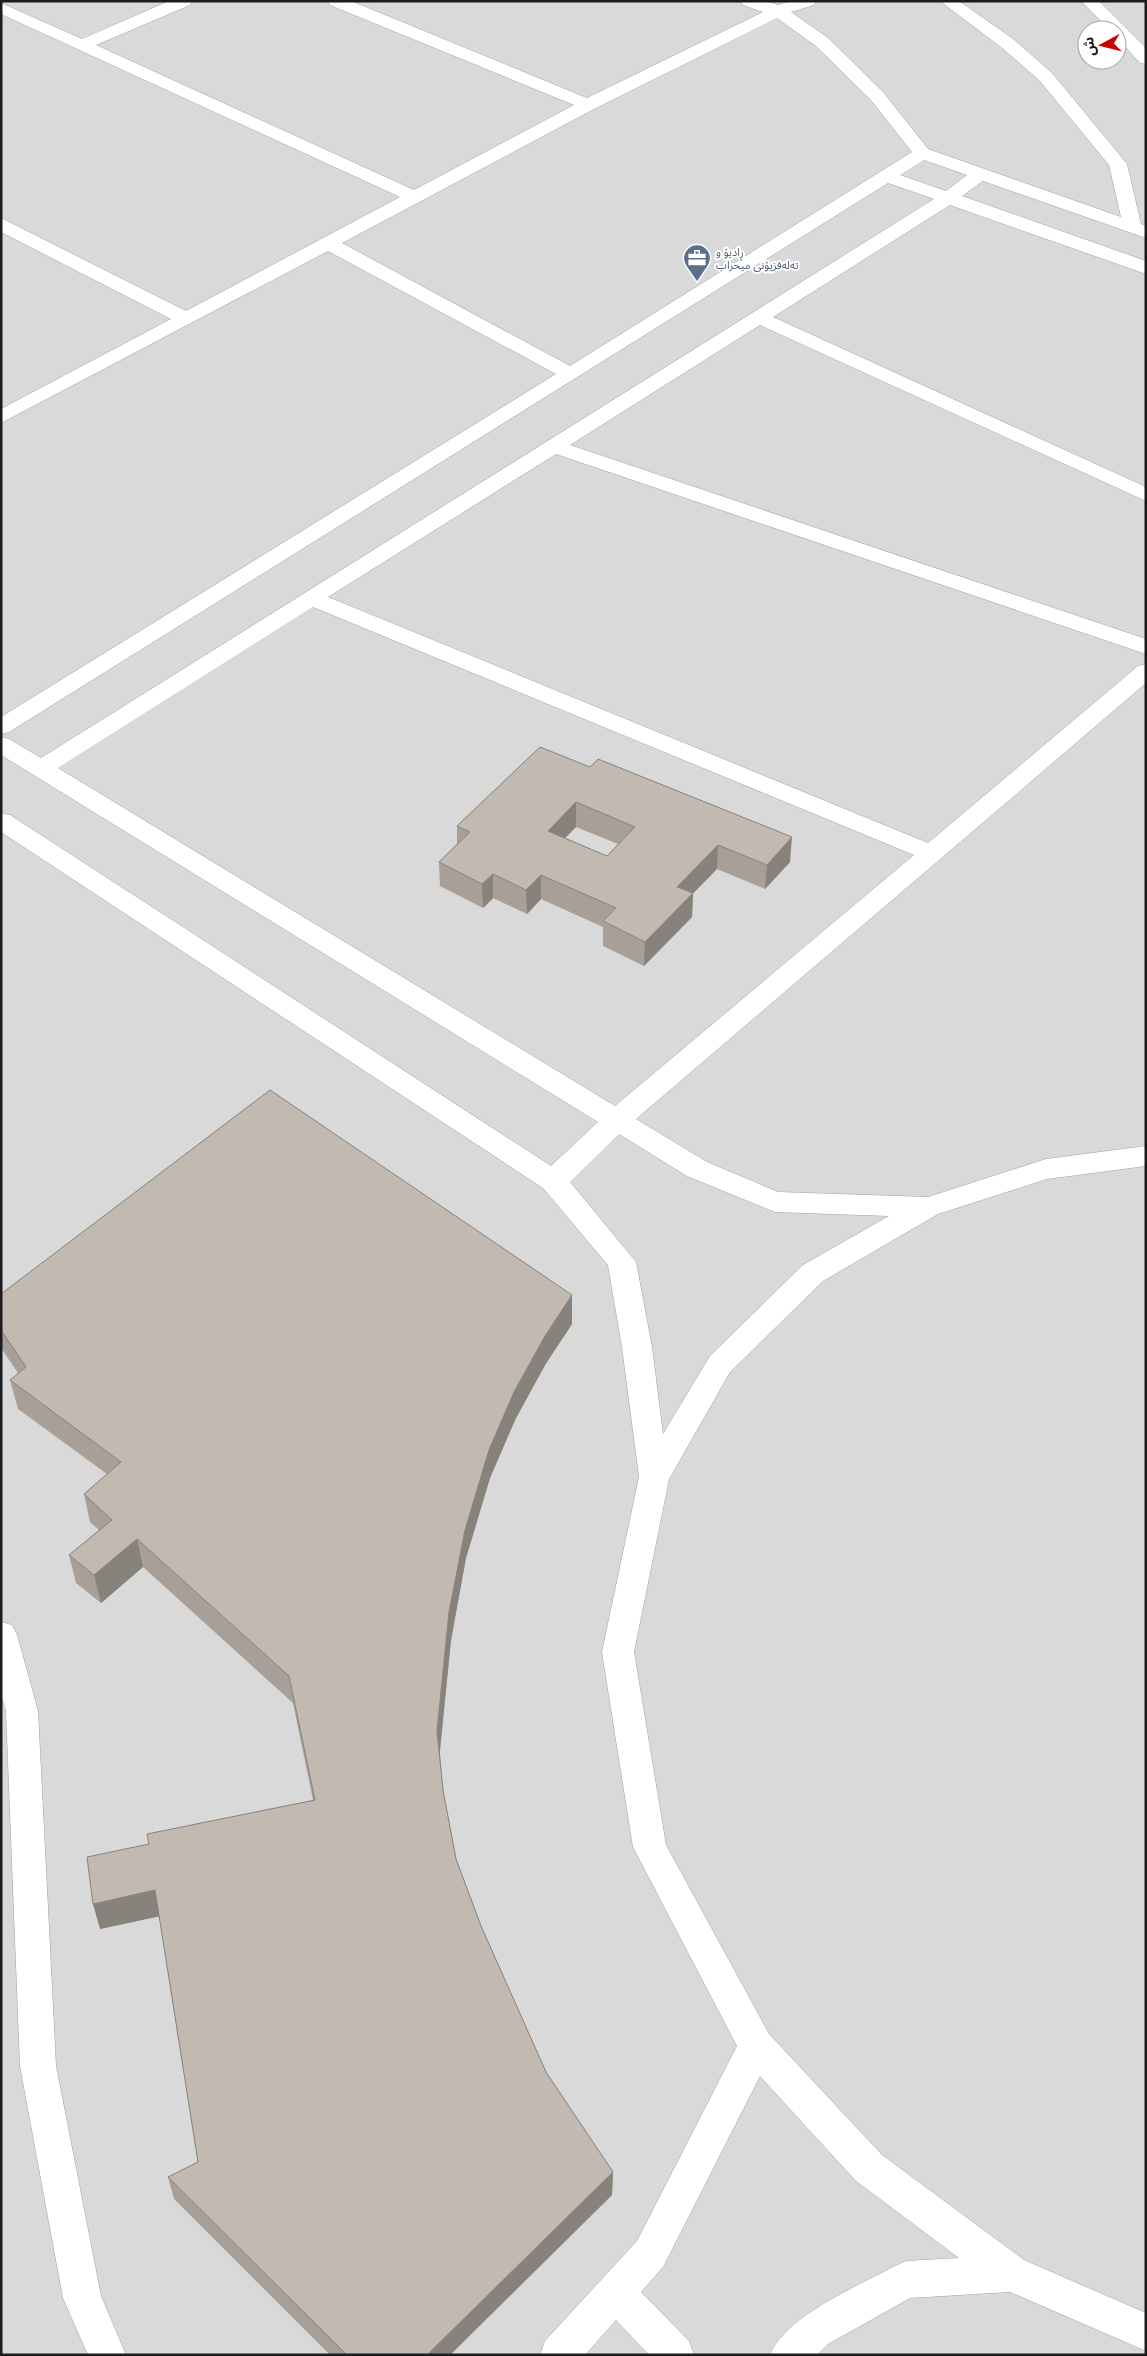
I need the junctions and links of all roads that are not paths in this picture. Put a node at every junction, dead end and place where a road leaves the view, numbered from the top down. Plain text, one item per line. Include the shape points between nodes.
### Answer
1 (184, 1) edge
2 (336, 1) edge
3 (749, 1) edge
4 (808, 1) edge
5 (948, 1) edge
6 (1089, 1) edge
7 (778, 11) junction
8 (6, 14) edge
9 (82, 45) junction
10 (1146, 59) edge
11 (588, 105) junction
12 (922, 153) junction
13 (981, 174) junction
14 (887, 176) junction
15 (415, 197) junction
16 (948, 198) junction
17 (1, 224) edge
18 (1139, 230) edge
19 (328, 243) junction
20 (1146, 268) edge
21 (758, 317) junction
22 (186, 319) junction
23 (571, 374) junction
24 (1, 417) edge
25 (553, 446) junction
26 (1146, 495) edge
27 (311, 598) junction
28 (1146, 648) edge
29 (1146, 671) edge
30 (1, 727) edge
31 (1, 744) edge
32 (40, 768) junction
33 (1, 821) edge
34 (931, 853) junction
35 (616, 1121) junction
36 (1146, 1156) edge
37 (553, 1181) junction
38 (928, 1207) junction
39 (654, 1477) junction
40 (1, 1635) edge
41 (8, 1689) edge
42 (756, 2046) junction
43 (1010, 2273) junction
44 (616, 2292) junction
45 (1146, 2332) edge
46 (107, 2355) edge
47 (559, 2355) edge
48 (675, 2355) edge
49 (789, 2355) edge

1 - 9 street
2 - 11 street
3 - 7 street
4 - 7 street
5 - 18 street via 1008,43 1046,77 1118,164
6 - 10 street
7 - 11 street
7 - 12 street via 822,42 848,67 877,96
8 - 9 street
9 - 15 street
11 - 15 street
12 - 13 street
12 - 14 street
13 - 16 street
13 - 18 street
14 - 16 street
14 - 23 street
15 - 19 street
16 - 20 street
16 - 21 street
17 - 22 street
19 - 22 street
19 - 23 street
21 - 25 street
21 - 26 street
22 - 24 street
23 - 30 street
25 - 27 street
25 - 28 street
27 - 32 street
27 - 34 street
29 - 34 street
31 - 32 street
32 - 35 street
33 - 37 street
34 - 35 street
35 - 37 street
35 - 38 street via 697,1169 775,1202
36 - 38 street via 1046,1170
37 - 39 street via 622,1262
38 - 39 street via 814,1273 720,1364
39 - 42 street via 618,1652 650,1847
40 - 41 street
41 - 46 street via 22,1711 38,2066 82,2298
42 - 43 street via 869,2168
42 - 44 street via 650,2254
43 - 45 street
43 - 49 street via 906,2280 815,2331
44 - 47 street
44 - 48 street

